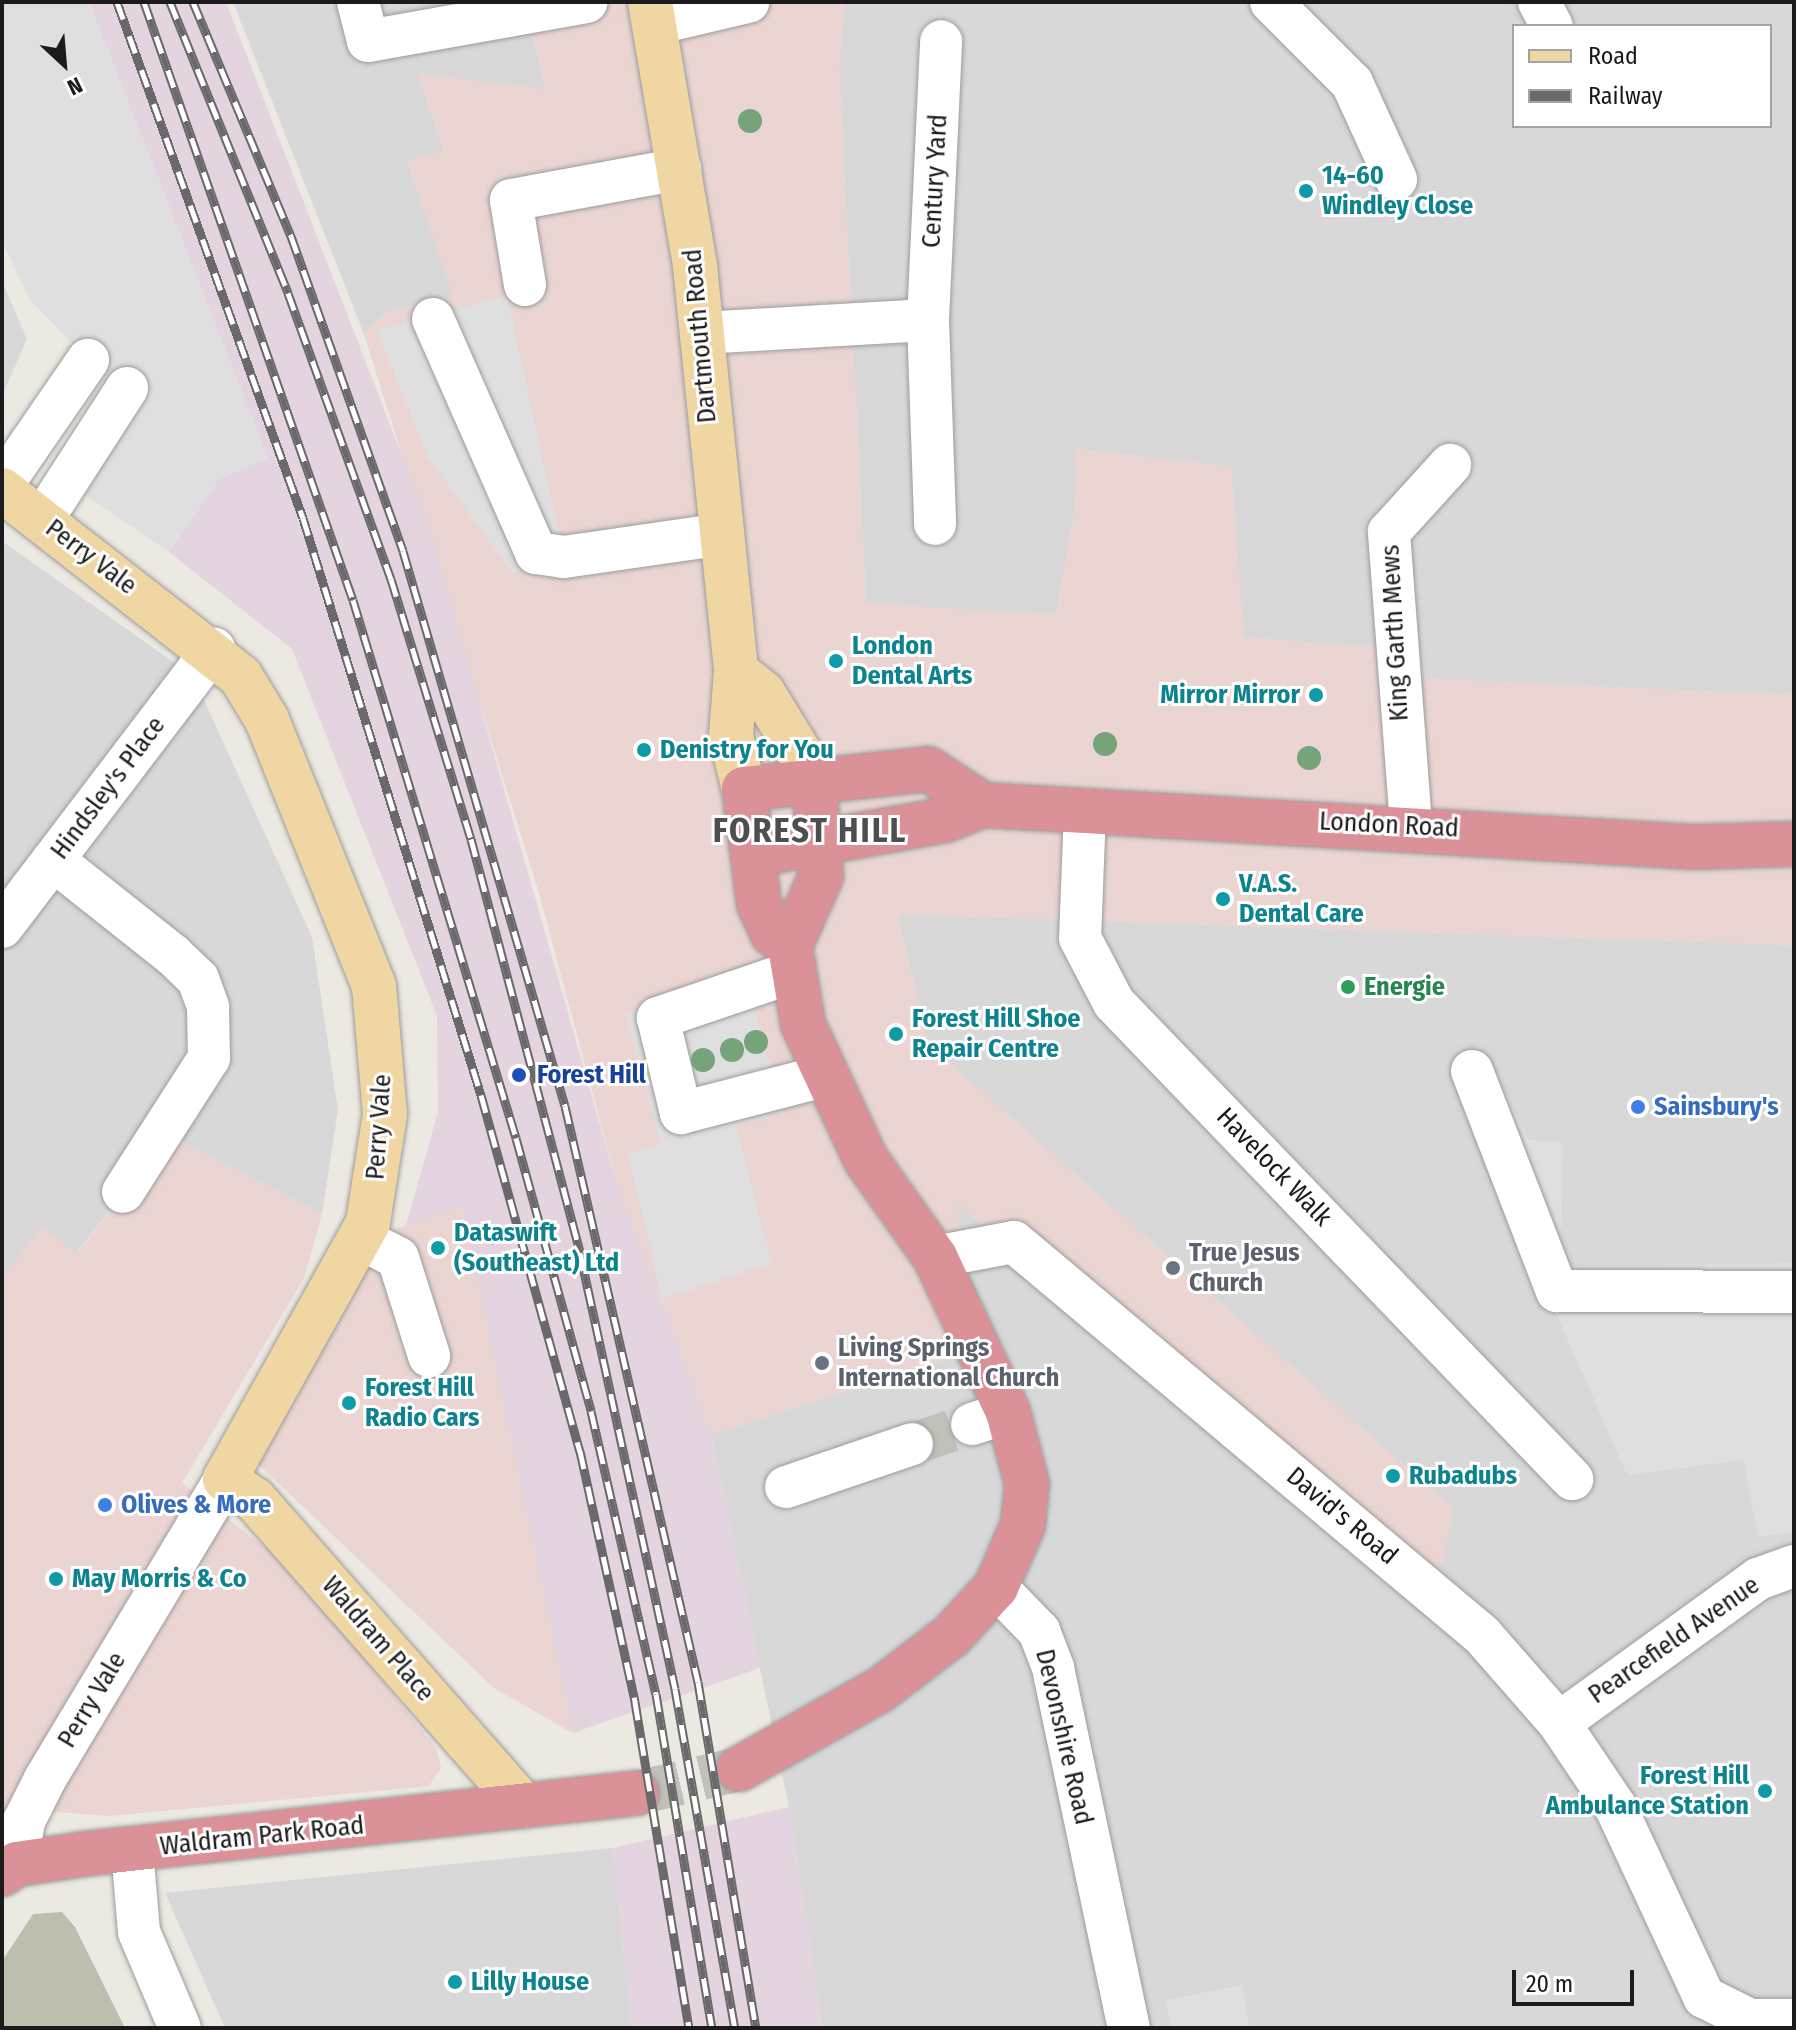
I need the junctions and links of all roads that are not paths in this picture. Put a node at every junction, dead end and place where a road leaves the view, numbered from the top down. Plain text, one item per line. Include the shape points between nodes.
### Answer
1 (358, 2) edge
2 (587, 2) edge
3 (748, 2) edge
4 (1271, 2) edge
5 (1539, 2) edge
6 (652, 13) edge
7 (1551, 24) edge
8 (941, 41) dead end
9 (680, 169) junction
10 (1396, 179) dead end
11 (525, 285) dead end
12 (433, 319) dead end
13 (928, 320) junction
14 (701, 333) junction
15 (88, 360) dead end
16 (127, 388) dead end
17 (1450, 465) dead end
18 (2, 488) edge
19 (42, 520) junction
20 (935, 524) dead end
21 (717, 535) junction
22 (214, 649) junction
23 (736, 671) junction
24 (814, 776) junction
25 (744, 789) junction
26 (983, 805) junction
27 (1085, 810) junction
28 (1411, 825) junction
29 (1794, 844) edge
30 (823, 845) junction
31 (756, 854) junction
32 (53, 860) junction
33 (2, 927) edge
34 (791, 959) junction
35 (1472, 1071) dead end
36 (824, 1076) junction
37 (123, 1192) dead end
38 (360, 1238) junction
39 (935, 1257) junction
40 (1794, 1292) edge
41 (429, 1356) dead end
42 (912, 1444) tunnel mouth
43 (225, 1479) junction
44 (1572, 1479) dead end
45 (786, 1487) dead end
46 (1794, 1566) edge
47 (996, 1587) junction
48 (1559, 1723) junction
49 (739, 1769) tunnel mouth
50 (637, 1793) tunnel mouth
51 (524, 1806) junction
52 (132, 1850) junction
53 (9, 1869) edge
54 (1794, 2020) edge
55 (180, 2028) edge
56 (1129, 2028) edge

1 - 2 street via 368,41
3 - 6 street
4 - 10 street via 1352,83
5 - 7 street
6 - 9 main road, Dartmouth Road
8 - 13 street, Century Yard
9 - 11 street via 511,200
9 - 14 main road, Dartmouth Road
12 - 21 street via 536,553 564,557
13 - 14 street
13 - 20 street, Century Yard
14 - 21 main road, Dartmouth Road
15 - 18 street
16 - 19 street
17 - 28 street, King Garth Mews via 1389,532
18 - 19 main road, Perry Vale
19 - 22 main road, Perry Vale
21 - 23 main road, Dartmouth Road
22 - 32 street, Hindsley's Place
22 - 38 main road, Perry Vale via 267,720 374,986 385,1114 382,1160
23 - 24 main road via 763,693
23 - 25 main road, Dartmouth Road via 730,728
24 - 25 highway
24 - 26 highway via 928,769
24 - 30 highway
25 - 31 highway
26 - 27 highway, London Road
26 - 30 highway, London Road via 945,820
27 - 28 highway, London Road
27 - 44 street, Havelock Walk via 1080,938 1114,1003
28 - 29 highway, London Road via 1694,847
30 - 31 highway, London Road
30 - 34 highway via 813,906
31 - 34 highway via 759,904
32 - 33 street, Hindsley's Place
32 - 37 street via 173,955 198,979 208,1007 209,1058
34 - 36 highway
34 - 36 street via 658,1018 681,1113
35 - 40 street via 1557,1291
36 - 39 highway via 866,1160
38 - 41 street via 398,1258
38 - 43 main road, Perry Vale
39 - 47 highway via 990,1418 1027,1484 1023,1525
39 - 48 street, David's Road via 1014,1242 1471,1625
42 - 45 street
43 - 51 main road, Waldram Place via 265,1510
43 - 53 street, Perry Vale via 45,1779
46 - 48 street, Pearcefield Avenue via 1758,1579
47 - 49 highway via 951,1636 880,1690
47 - 56 street, Devonshire Road via 1039,1631 1053,1668
48 - 54 street, David's Road via 1615,1806 1704,1997 1750,2020
50 - 51 highway, Waldram Park Road
51 - 52 highway, Waldram Park Road
52 - 53 highway, Waldram Park Road
52 - 55 street via 139,1932

